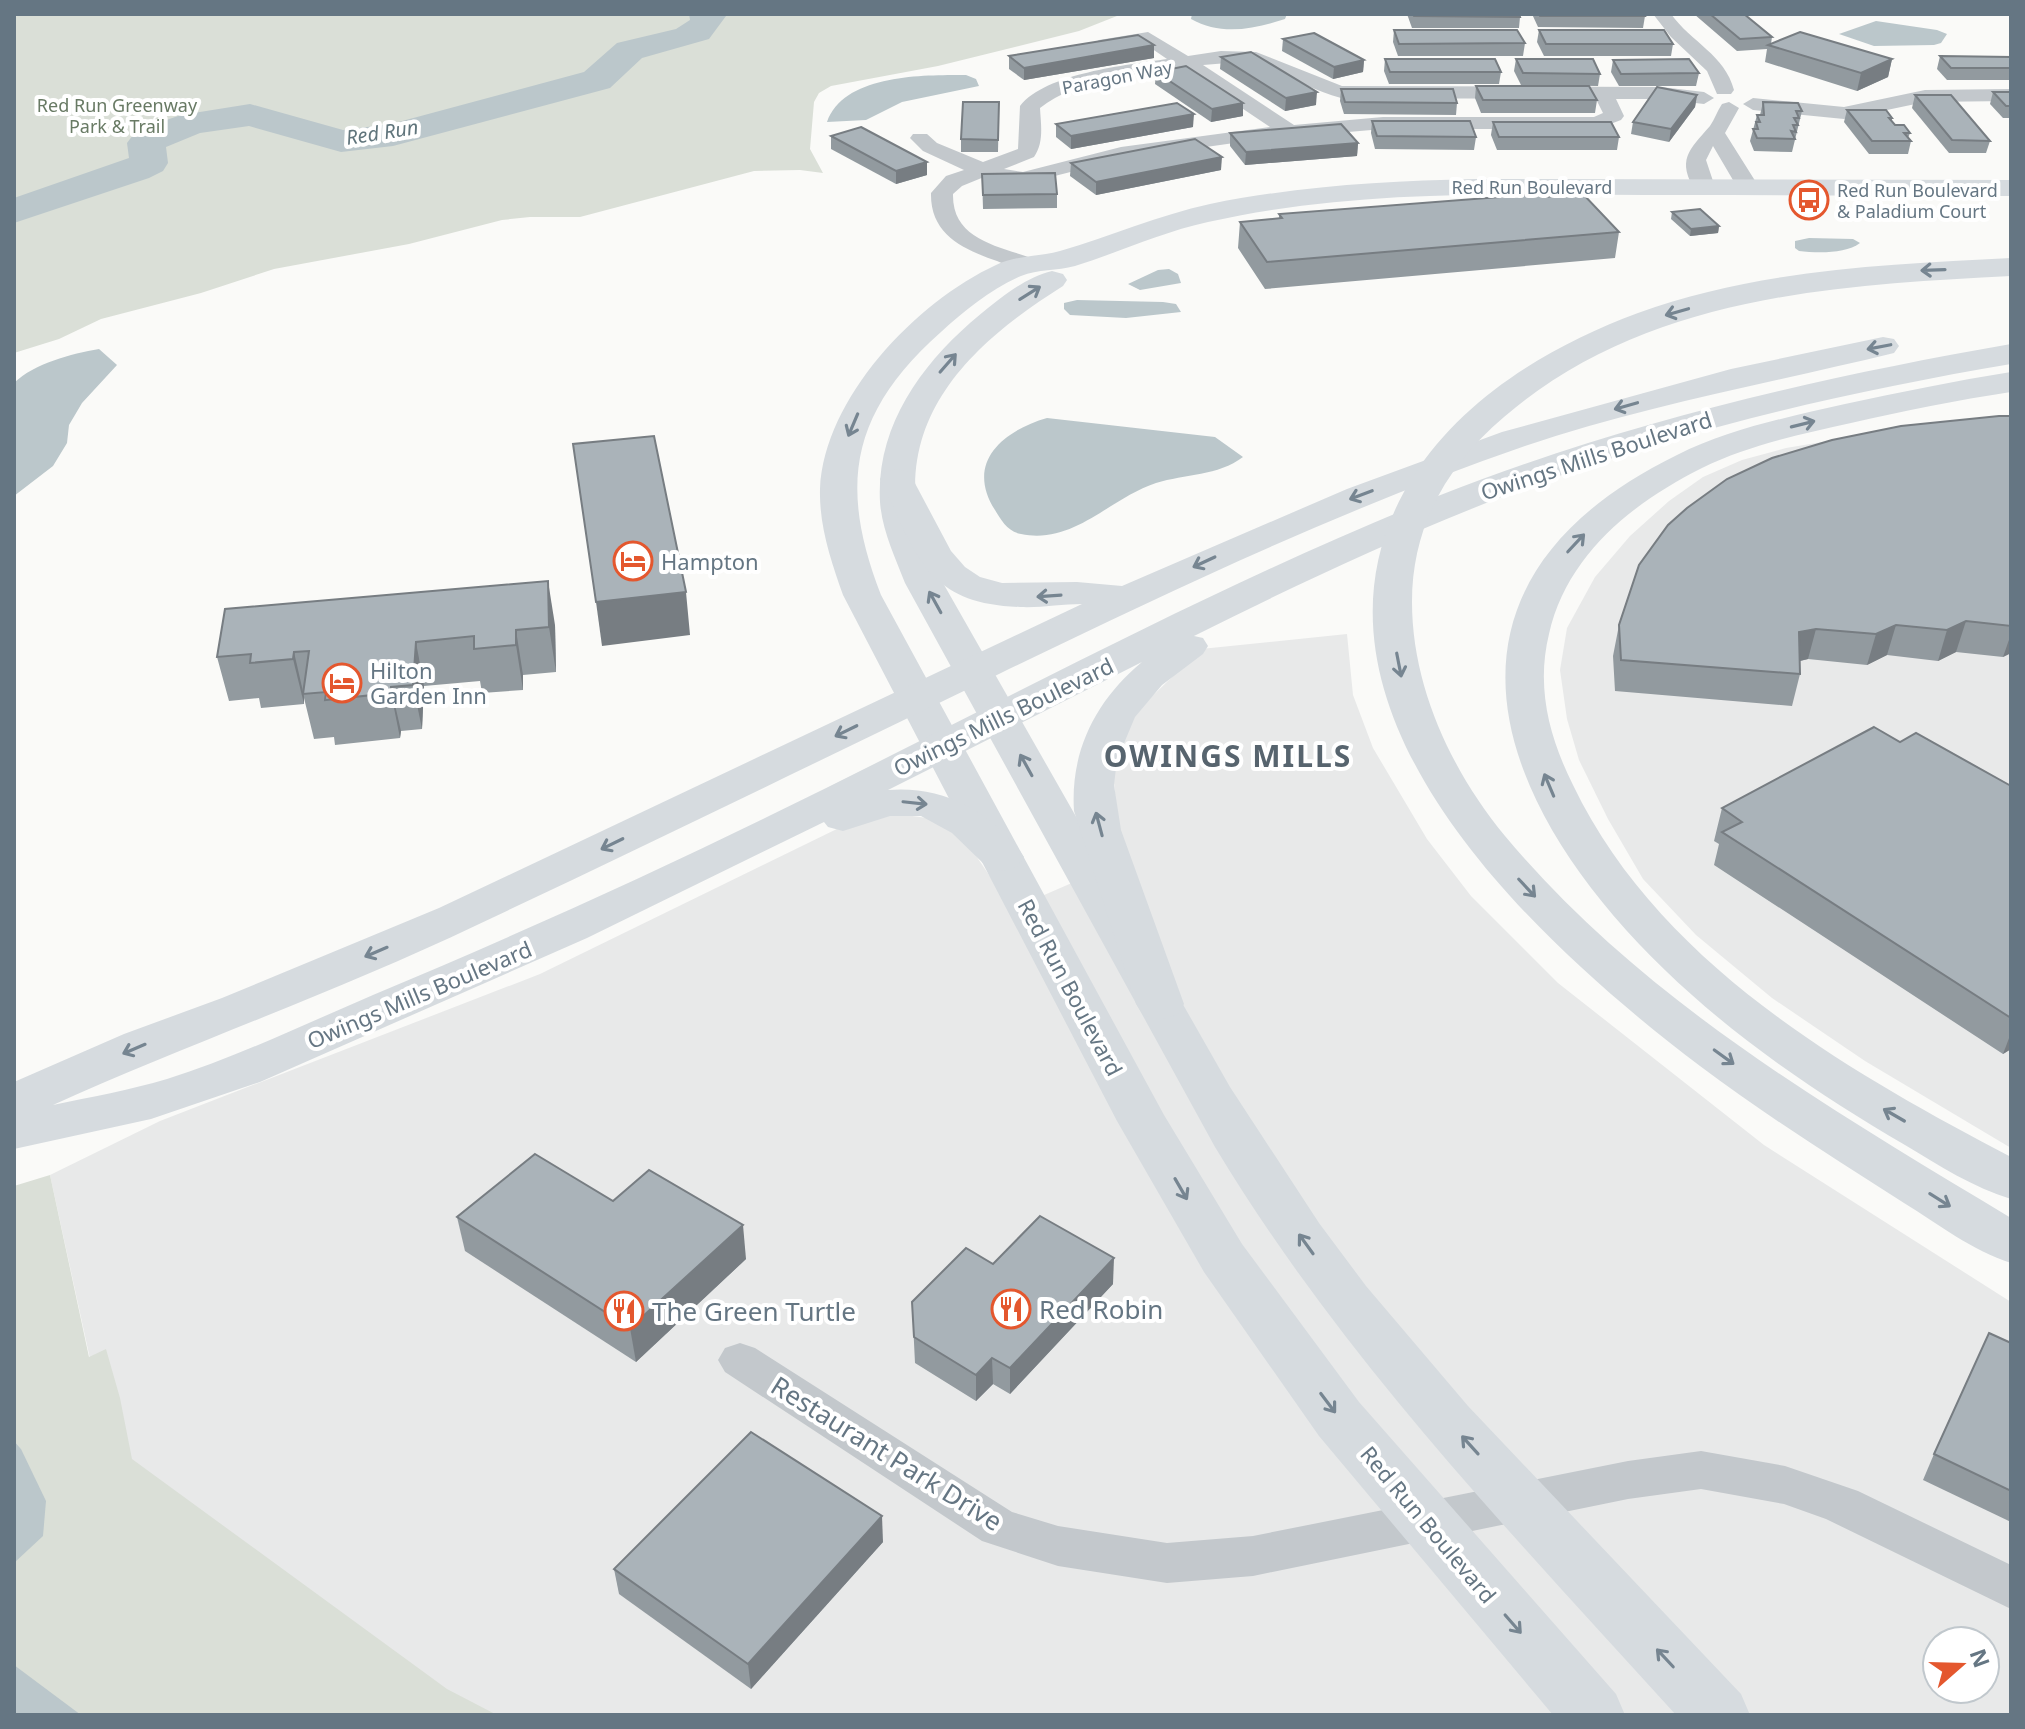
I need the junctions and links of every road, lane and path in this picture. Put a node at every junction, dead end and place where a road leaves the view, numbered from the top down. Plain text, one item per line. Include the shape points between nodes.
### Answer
1 (1662, 14) edge
2 (1073, 50) edge
3 (1187, 63) junction
4 (1603, 93) junction
5 (2011, 95) edge
6 (1726, 99) junction
7 (1290, 131) junction
8 (1715, 133) junction
9 (920, 138) dead end
10 (982, 170) junction
11 (1704, 187) junction
12 (1748, 187) junction
13 (2011, 188) edge
14 (941, 216) junction
15 (1044, 262) junction
16 (2011, 267) edge
17 (2011, 325) edge
18 (2011, 354) edge
19 (2011, 365) edge
20 (1904, 372) junction
21 (2011, 382) edge
22 (897, 479) junction
23 (1316, 562) junction
24 (1126, 598) junction
25 (973, 670) junction
26 (917, 697) junction
27 (999, 718) junction
28 (942, 746) junction
29 (1002, 857) junction
30 (1160, 1004) junction
31 (222, 1076) junction
32 (14, 1102) edge
33 (14, 1131) edge
34 (2011, 1180) edge
35 (2011, 1243) edge
36 (740, 1360) dead end
37 (1521, 1502) junction
38 (1427, 1523) junction
39 (2011, 1588) edge
40 (1593, 1715) edge
41 (1718, 1715) edge

1 - 6 street via 1716,69
2 - 3 street, Paragon Way via 1148,38
3 - 4 street, Paragon Way via 1232,55 1257,57 1316,86 1355,93
3 - 7 street, Paragon Way
3 - 10 street, Paragon Way via 1046,92 1030,106 1027,153
4 - 6 street, Paragon Way via 1704,98 1709,92
4 - 7 street via 1614,116 1597,123 1383,123
5 - 6 street via 1925,96 1838,114 1753,104 1747,95
6 - 8 street
7 - 10 street via 1121,153 1034,177
8 - 11 street via 1695,155
8 - 12 street
9 - 10 street via 940,153
10 - 14 street, Paragon Way via 946,186
11 - 12 main road, Red Run Boulevard
11 - 15 main road, Red Run Boulevard via 1439,187 1304,197 1172,222
12 - 13 main road, Red Run Boulevard
14 - 15 street via 973,225
14 - 15 street via 952,234
22 -> 15 main road, Red Run Boulevard via 912,418 945,366 990,320 1056,277
15 -> 26 main road, Red Run Boulevard via 981,287 943,313 894,359 853,423 840,464 841,541 862,595
16 -> 35 main road via 1840,278 1760,291 1666,315 1543,370 1508,393 1432,473 1409,515 1392,587 1398,663 1420,732 1461,808 1528,889 1629,984 1705,1043 1845,1140
17 -> 24 main road, Owings Mills Boulevard via 1742,376 1514,439 1316,513
18 - 20 main road, Owings Mills Boulevard
19 - 20 main road
20 - 23 main road, Owings Mills Boulevard via 1688,423 1584,454
34 -> 21 main road via 1809,1062 1659,939 1587,854 1564,817 1535,747 1522,683 1528,632 1560,560 1603,517 1646,485 1699,457 1760,436
24 -> 22 main road via 1081,593 1007,596 966,585 937,559
25 -> 22 main road, Red Run Boulevard via 912,555
23 - 27 main road, Owings Mills Boulevard
30 -> 23 main road via 1095,810 1093,777 1100,745 1114,716 1160,666 1265,603
24 - 25 main road, Owings Mills Boulevard
25 - 26 main road, Owings Mills Boulevard
25 - 27 main road, Red Run Boulevard
26 - 28 main road, Red Run Boulevard
26 -> 32 main road, Owings Mills Boulevard via 455,918
27 - 28 main road, Owings Mills Boulevard
30 -> 27 main road, Red Run Boulevard
28 - 29 main road, Red Run Boulevard
28 - 31 main road, Owings Mills Boulevard via 585,923
31 -> 29 main road via 311,1056 485,990 875,805 914,803 953,812
29 -> 38 main road, Red Run Boulevard via 1142,1121 1223,1258 1339,1419
37 -> 30 main road, Red Run Boulevard via 1354,1311 1253,1164
31 - 33 main road, Owings Mills Boulevard via 155,1100
36 - 38 street, Restaurant Park Drive via 998,1527 1058,1546 1167,1563 1253,1556
37 - 38 street, Restaurant Park Drive
37 - 39 street, Restaurant Park Drive via 1701,1470 1732,1474 1842,1505
41 -> 37 main road, Red Run Boulevard
38 -> 40 main road, Red Run Boulevard

